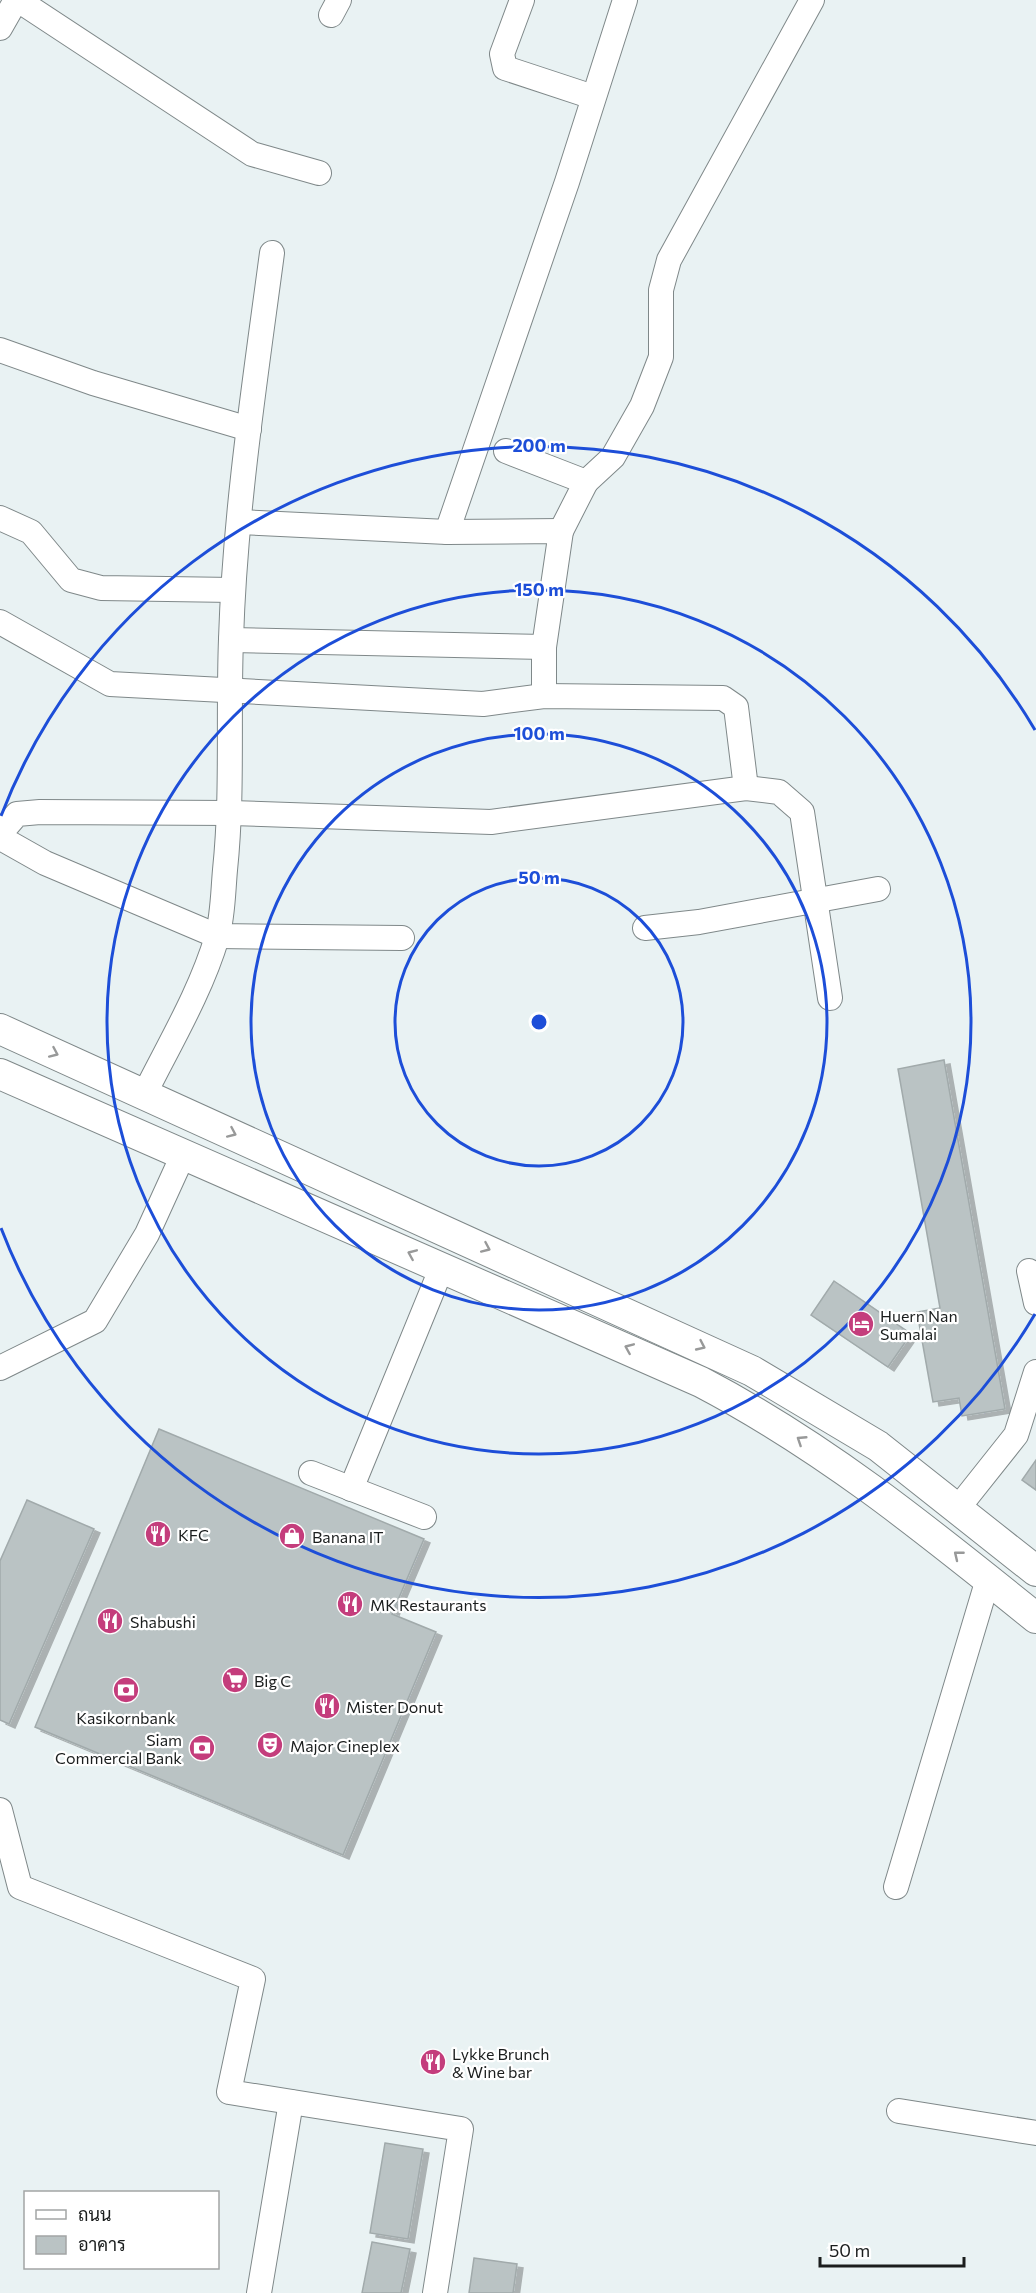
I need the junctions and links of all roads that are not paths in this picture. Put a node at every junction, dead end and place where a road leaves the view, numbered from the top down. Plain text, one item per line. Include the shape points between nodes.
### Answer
1 (17, 0) edge
2 (522, 0) edge
3 (626, 0) edge
4 (812, 0) edge
5 (0, 27) edge
6 (593, 97) junction
7 (320, 173) dead end
8 (272, 253) dead end
9 (0, 350) edge
10 (249, 429) junction
11 (506, 451) dead end
12 (586, 482) junction
13 (0, 518) edge
14 (239, 522) junction
15 (561, 531) junction
16 (447, 532) junction
17 (233, 590) junction
18 (0, 622) edge
19 (231, 640) junction
20 (544, 647) junction
21 (230, 692) junction
22 (544, 696) junction
23 (746, 789) junction
24 (231, 813) junction
25 (878, 889) dead end
26 (815, 902) junction
27 (645, 928) dead end
28 (217, 936) junction
29 (402, 938) dead end
30 (830, 998) dead end
31 (0, 1029) edge
32 (0, 1074) edge
33 (146, 1094) junction
34 (183, 1155) junction
35 (442, 1267) junction
36 (1029, 1271) dead end
37 (1036, 1303) edge
38 (0, 1368) edge
39 (1036, 1372) edge
40 (311, 1473) dead end
41 (351, 1489) junction
42 (958, 1508) junction
43 (424, 1517) dead end
44 (1036, 1571) edge
45 (988, 1579) junction
46 (1036, 1618) edge
47 (0, 1810) edge
48 (896, 1887) dead end
49 (291, 2102) junction
50 (899, 2111) dead end
51 (1036, 2133) edge
52 (259, 2293) edge
53 (435, 2293) edge

1 - 5 street
1 - 7 street via 252,154
2 - 6 street via 502,54 505,68
3 - 6 street
4 - 12 street via 669,260 661,290 661,357 642,406 613,457
6 - 16 street
8 - 10 street
9 - 10 street via 93,383
10 - 14 street
11 - 12 street
12 - 15 street
13 - 17 street via 31,532 71,580 101,588
14 - 16 street
14 - 17 street
15 - 16 street
15 - 20 street
17 - 19 street
18 - 21 street via 110,684
19 - 20 street
19 - 21 street
20 - 22 street
21 - 22 street via 483,704
21 - 24 street
22 - 23 street via 723,698 736,707
23 - 24 street via 491,822
23 - 26 street via 779,792 802,812
24 - 28 street
24 - 28 street via 18,814 10,819 3,837 45,863
25 - 26 street
26 - 27 street
26 - 30 street
28 - 29 street
28 - 33 street via 204,973
31 -> 33 main road
32 - 34 main road
33 -> 42 main road via 752,1371 850,1427
35 -> 34 main road
34 - 38 street via 147,1234 94,1321
35 - 41 street
45 -> 35 main road via 856,1476 736,1400 664,1363
36 - 37 street
39 - 42 street via 1016,1435
40 - 41 street
41 - 43 street
42 - 44 main road
45 - 46 main road
45 - 48 street
47 - 49 street via 20,1887 253,1979 229,2092
49 - 52 street
49 - 53 street via 461,2129
50 - 51 street

